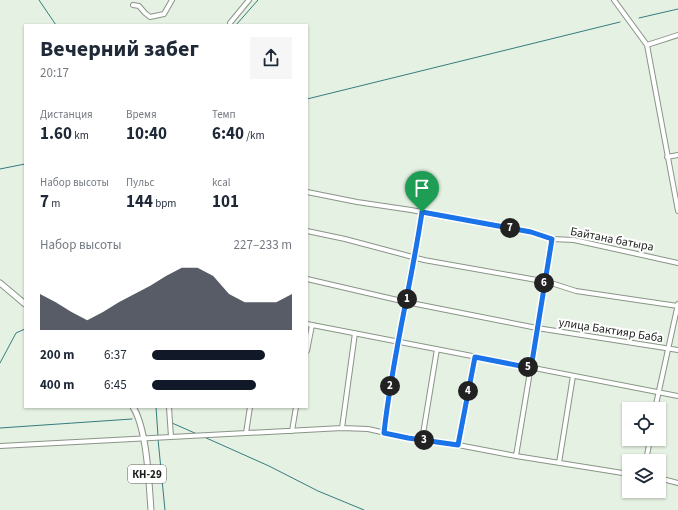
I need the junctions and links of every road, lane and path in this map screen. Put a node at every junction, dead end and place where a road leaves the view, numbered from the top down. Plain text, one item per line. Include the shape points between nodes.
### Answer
1 (172, 0) edge
2 (614, 0) edge
3 (247, 1) edge
4 (133, 5) dead end
5 (230, 24) edge
6 (678, 35) edge
7 (647, 45) junction
8 (678, 155) edge
9 (668, 157) junction
10 (308, 192) edge
11 (422, 212) junction
12 (678, 212) edge
13 (308, 231) edge
14 (552, 239) junction
15 (416, 257) junction
16 (678, 263) edge
17 (308, 279) edge
18 (544, 281) junction
19 (0, 283) edge
20 (406, 302) junction
21 (24, 303) edge
22 (678, 305) edge
23 (308, 324) edge
24 (312, 325) junction
25 (537, 328) junction
26 (355, 334) junction
27 (398, 342) junction
28 (308, 346) edge
29 (437, 349) junction
30 (668, 349) junction
31 (678, 350) edge
32 (475, 357) junction
33 (531, 368) junction
34 (573, 376) junction
35 (658, 392) junction
36 (678, 396) edge
37 (656, 402) edge
38 (134, 408) edge
39 (169, 408) edge
40 (250, 408) edge
41 (296, 408) edge
42 (342, 428) junction
43 (292, 431) junction
44 (246, 433) junction
45 (384, 433) junction
46 (171, 437) junction
47 (143, 438) junction
48 (422, 440) junction
49 (458, 445) junction
50 (0, 446) edge
51 (516, 456) junction
52 (559, 463) junction
53 (622, 473) edge
54 (666, 480) edge
55 (678, 483) edge
56 (151, 510) edge

1 - 4 street via 164,14 150,17 139,6
2 - 7 street
3 - 5 street
6 - 7 street
7 - 9 street
8 - 9 street
9 - 12 street
10 - 11 street, Байтана батыра
11 - 14 street, Байтана батыра via 531,232
11 - 15 street
13 - 15 street
14 - 16 street, Байтана батыра via 581,241
14 - 18 street
15 - 18 street
15 - 20 street
17 - 20 street, улица Бактияр Баба
18 - 22 street via 576,291
18 - 25 street
19 - 21 main road
20 - 25 street, улица Бактияр Баба
20 - 27 street
22 - 30 street
23 - 24 street
24 - 26 street
24 - 28 street
25 - 30 street, улица Бактияр Баба
25 - 33 street
26 - 27 street
26 - 42 street
27 - 29 street
27 - 45 street
29 - 32 street
29 - 48 street
30 - 31 street, улица Бактияр Баба
30 - 35 street
32 - 33 street
32 - 49 street
33 - 34 street
33 - 51 street
34 - 35 street
34 - 52 street
35 - 36 street
35 - 37 street
38 - 47 main road, КН-29 via 138,414
39 - 46 street
40 - 44 street
41 - 43 street
42 - 43 street
42 - 45 street via 368,429
43 - 44 street
44 - 46 street
45 - 48 street
46 - 47 street
47 - 50 street
47 - 56 main road, КН-29
48 - 49 street
49 - 51 street
51 - 52 street
52 - 53 street
54 - 55 street

